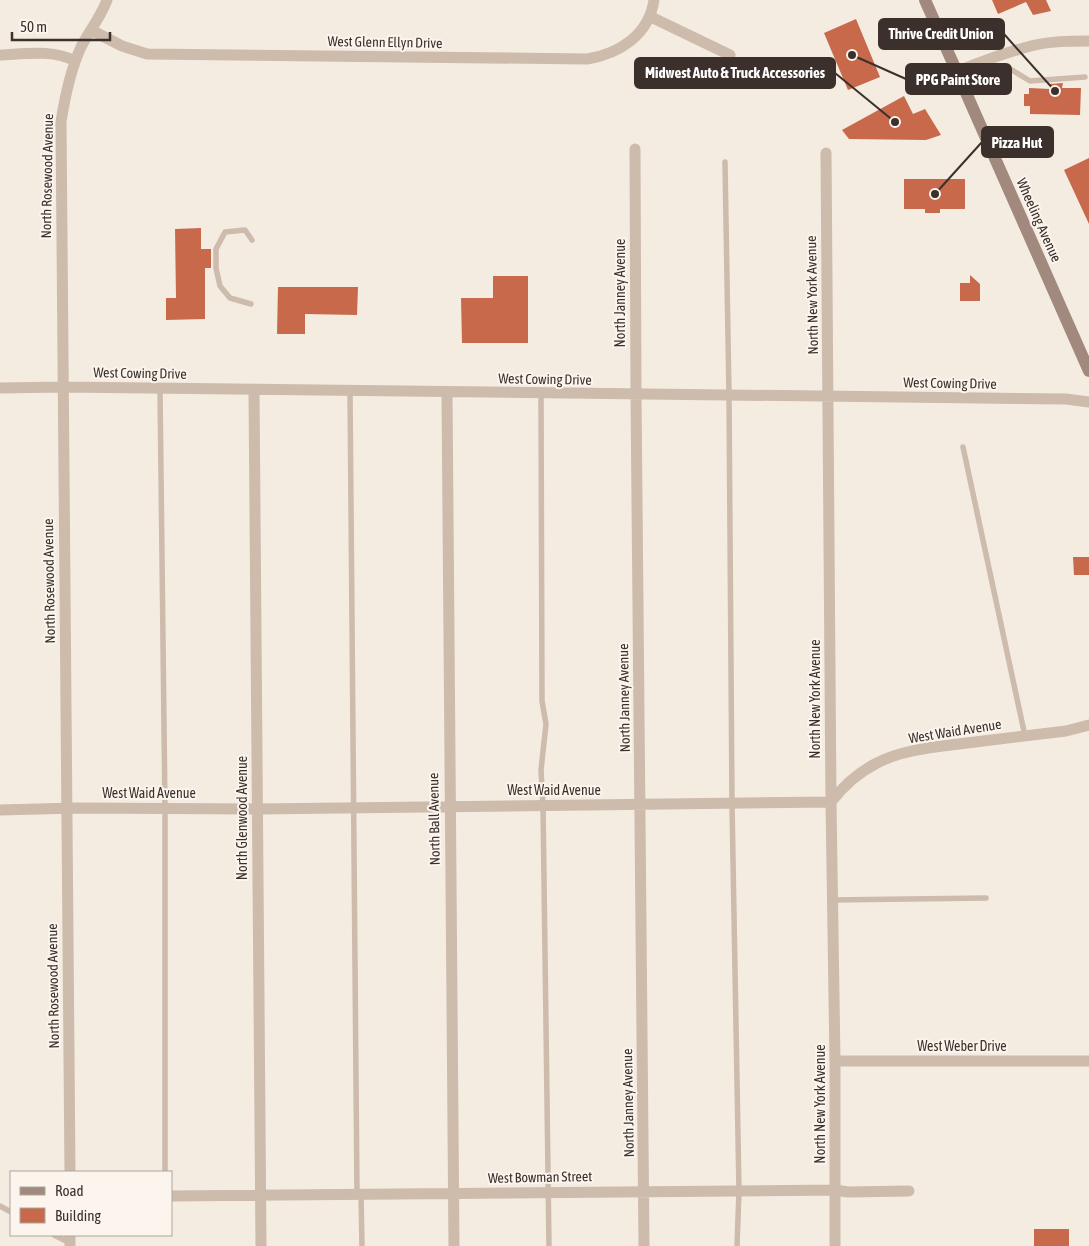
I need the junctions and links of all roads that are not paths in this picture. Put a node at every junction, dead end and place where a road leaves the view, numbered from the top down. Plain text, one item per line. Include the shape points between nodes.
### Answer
1 (107, 0) edge
2 (654, 0) edge
3 (926, 0) edge
4 (651, 17) junction
5 (91, 30) junction
6 (1089, 41) edge
7 (0, 55) edge
8 (730, 55) dead end
9 (75, 61) junction
10 (1012, 70) dead end
11 (958, 71) junction
12 (1085, 77) dead end
13 (635, 149) dead end
14 (826, 153) dead end
15 (725, 162) dead end
16 (252, 240) dead end
17 (251, 304) dead end
18 (1089, 371) edge
19 (62, 387) junction
20 (0, 388) edge
21 (160, 388) junction
22 (254, 390) junction
23 (350, 391) junction
24 (447, 393) junction
25 (541, 394) junction
26 (636, 394) junction
27 (729, 395) junction
28 (828, 396) junction
29 (1089, 402) edge
30 (963, 447) dead end
31 (1089, 725) edge
32 (1025, 736) junction
33 (831, 802) junction
34 (732, 804) junction
35 (640, 805) junction
36 (449, 806) junction
37 (543, 806) junction
38 (164, 808) junction
39 (353, 808) junction
40 (66, 809) junction
41 (257, 809) junction
42 (0, 810) edge
43 (986, 898) dead end
44 (832, 900) junction
45 (835, 1061) junction
46 (1089, 1061) edge
47 (70, 1171) edge
48 (164, 1171) edge
49 (835, 1190) junction
50 (644, 1191) junction
51 (739, 1191) junction
52 (908, 1191) dead end
53 (549, 1192) junction
54 (454, 1193) junction
55 (359, 1194) junction
56 (172, 1196) edge
57 (261, 1196) junction
58 (57, 1236) edge
59 (70, 1241) edge
60 (261, 1246) edge
61 (362, 1246) edge
62 (454, 1246) edge
63 (549, 1246) edge
64 (644, 1246) edge
65 (737, 1246) edge
66 (835, 1246) edge

1 - 5 street, North Rosewood Avenue
2 - 4 street
3 - 11 main road, Wheeling Avenue
4 - 5 street, West Glenn Ellyn Drive via 619,49 599,57 573,60 147,54
4 - 8 street
5 - 9 street, North Rosewood Avenue
6 - 11 street via 1031,46
7 - 9 street via 51,54
9 - 19 street, North Rosewood Avenue via 60,122
10 - 12 lane via 1030,81
11 - 18 main road, Wheeling Avenue
13 - 26 street, North Janney Avenue
14 - 28 street, North New York Avenue
15 - 27 lane
16 - 17 lane via 245,230 225,232 216,249 220,286 230,298
19 - 20 street, West Cowing Drive
19 - 21 street, West Cowing Drive
19 - 40 street, North Rosewood Avenue
21 - 22 street, West Cowing Drive
21 - 38 lane
22 - 23 street, West Cowing Drive
22 - 41 street, North Glenwood Avenue
23 - 24 street, West Cowing Drive
23 - 39 lane
24 - 25 street, West Cowing Drive
24 - 36 street, North Ball Avenue
25 - 26 street, West Cowing Drive
25 - 37 lane via 542,701 546,724 541,770
26 - 27 street, West Cowing Drive
26 - 35 street, North Janney Avenue
27 - 28 street, West Cowing Drive
27 - 34 lane
28 - 29 street, West Cowing Drive
28 - 33 street, North New York Avenue
30 - 32 lane
31 - 32 street, West Waid Avenue
32 - 33 street, West Waid Avenue via 936,747 879,762 852,778
33 - 34 street, West Waid Avenue
33 - 44 street, North New York Avenue
34 - 35 street, West Waid Avenue
34 - 51 lane
35 - 37 street, West Waid Avenue
35 - 50 street, North Janney Avenue
36 - 37 street, West Waid Avenue
36 - 39 street, West Waid Avenue
36 - 54 street, North Ball Avenue
37 - 53 lane
38 - 40 street, West Waid Avenue
38 - 41 street, West Waid Avenue
38 - 48 lane
39 - 41 street, West Waid Avenue
39 - 55 lane
40 - 42 street, West Waid Avenue
40 - 47 street, North Rosewood Avenue
41 - 57 street, North Glenwood Avenue
43 - 44 lane
44 - 45 street, North New York Avenue
45 - 46 street, West Weber Drive
45 - 49 street, North New York Avenue
49 - 51 street, West Bowman Street
49 - 52 street, West Bowman Street
49 - 66 street, North New York Avenue
50 - 51 street, West Bowman Street
50 - 53 street, West Bowman Street
50 - 64 street, North Janney Avenue
51 - 65 lane
53 - 54 street, West Bowman Street
53 - 63 lane
54 - 55 street, West Bowman Street
54 - 62 street, North Ball Avenue
55 - 57 street, West Bowman Street
55 - 61 lane
56 - 57 street, West Bowman Street
57 - 60 street, North Glenwood Avenue
58 - 59 lane

